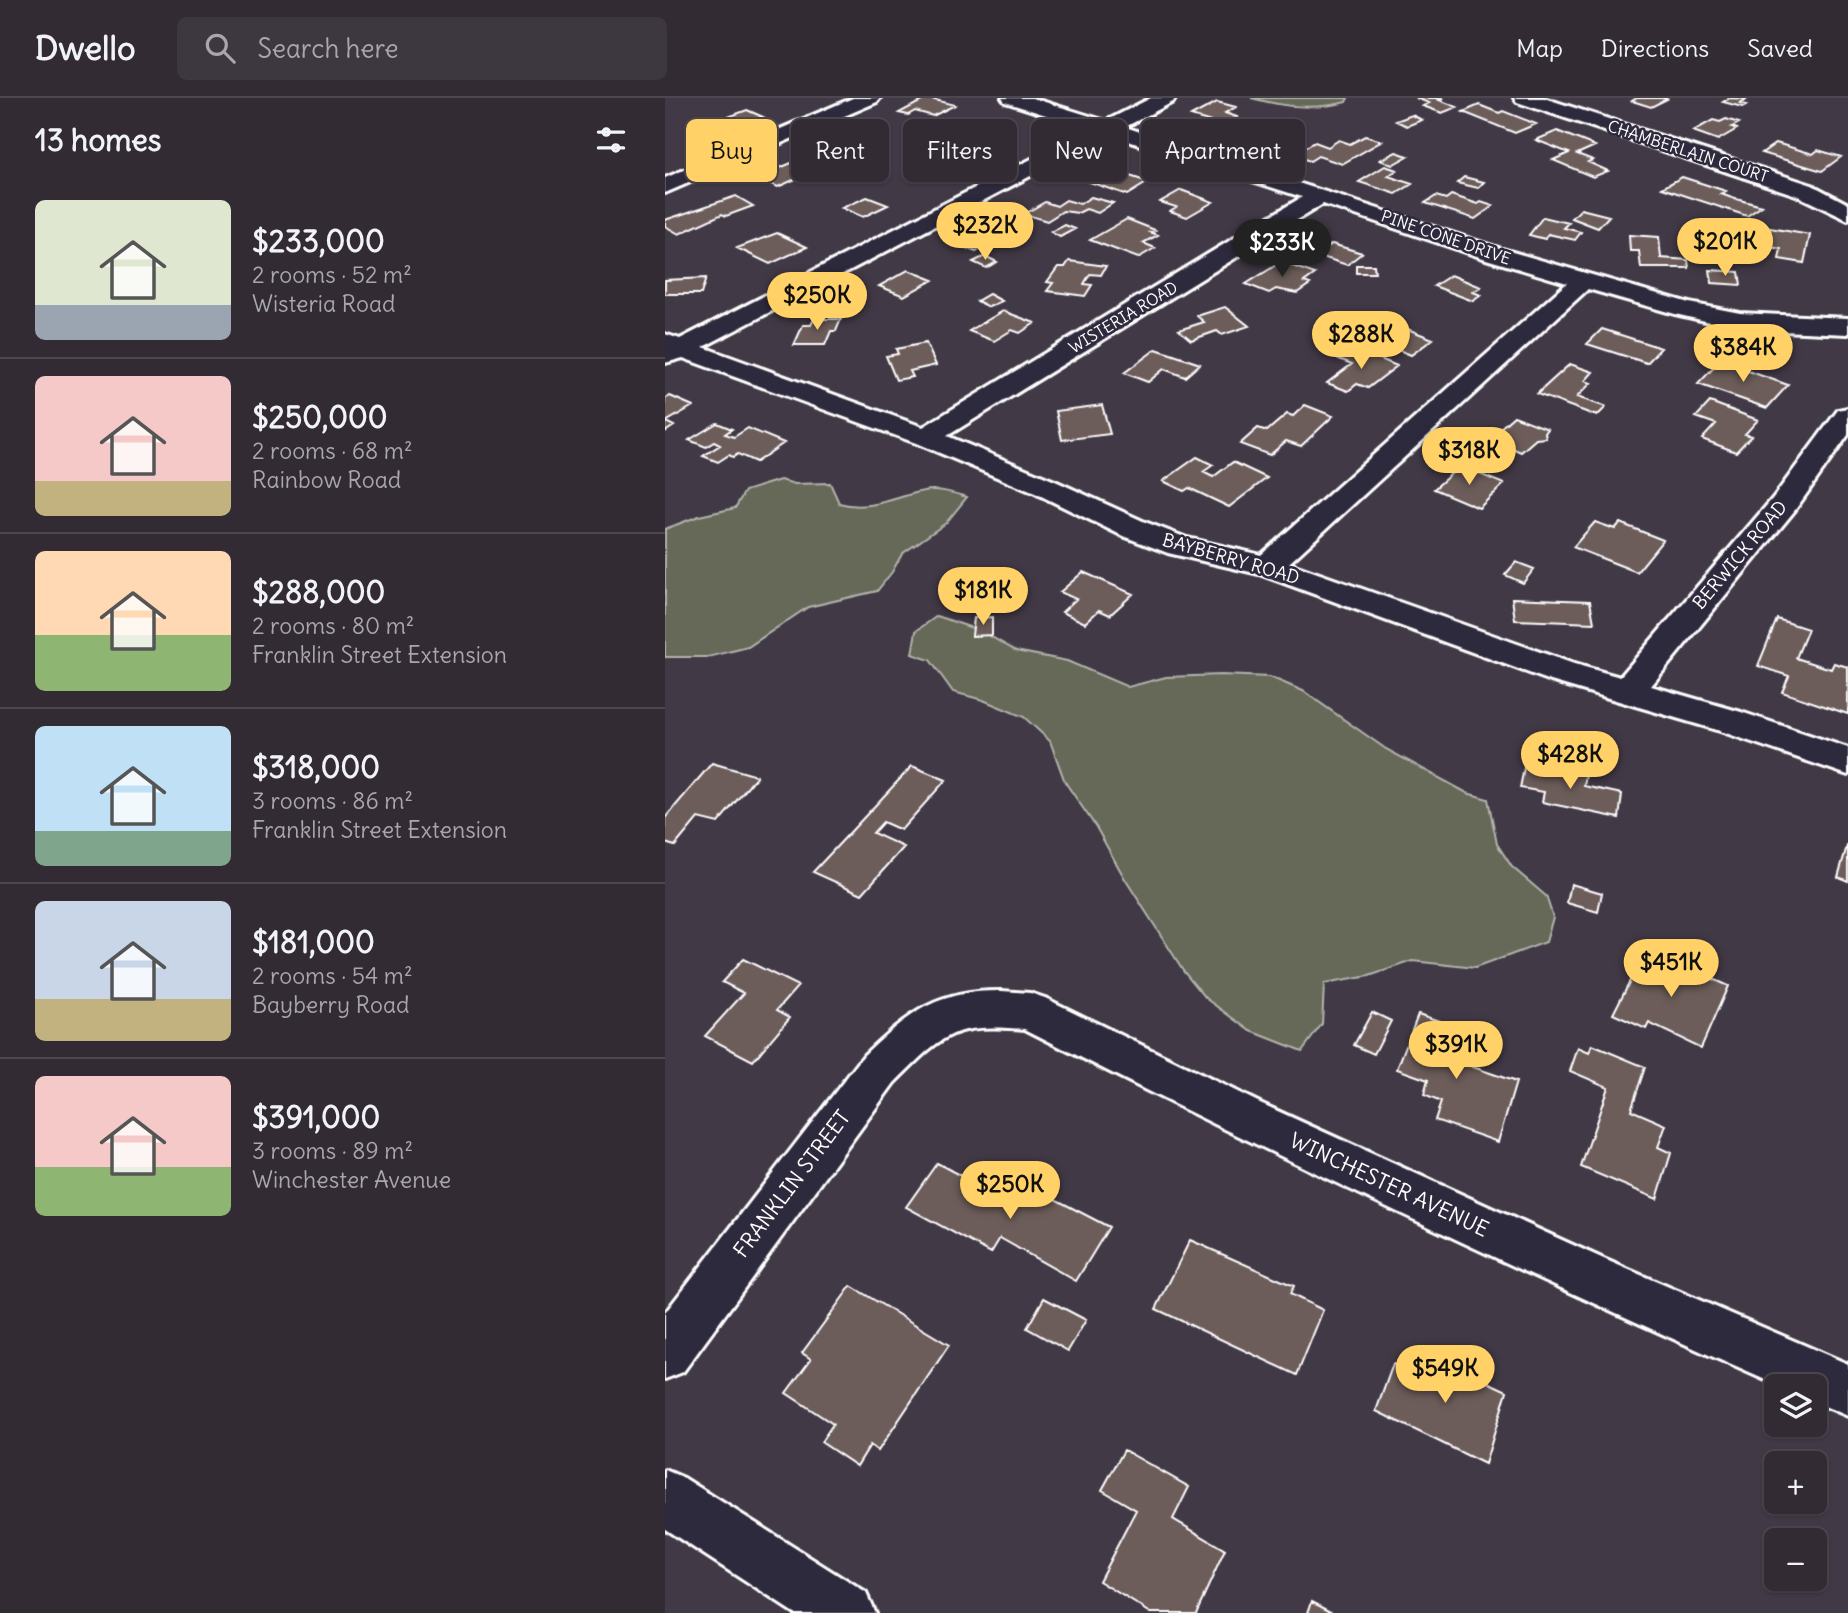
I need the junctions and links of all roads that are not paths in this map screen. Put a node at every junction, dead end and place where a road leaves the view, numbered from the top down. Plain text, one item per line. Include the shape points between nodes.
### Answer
1 (870, 98) edge
2 (1012, 98) edge
3 (1166, 98) edge
4 (1524, 98) edge
5 (1078, 119) edge
6 (1125, 119) edge
7 (1127, 134) edge
8 (777, 138) edge
9 (677, 159) dead end
10 (686, 163) edge
11 (1031, 166) edge
12 (686, 177) edge
13 (665, 186) edge
14 (1320, 196) junction
15 (1848, 213) edge
16 (1583, 281) junction
17 (1848, 326) edge
18 (670, 349) edge
19 (1848, 416) edge
20 (926, 437) junction
21 (1267, 566) junction
22 (1628, 691) junction
23 (1848, 762) edge
24 (930, 1026) joint
25 (665, 1354) edge
26 (1848, 1390) edge
27 (665, 1497) edge
28 (846, 1613) edge

1 - 8 street
2 - 5 street, PINE CONE DRIVE
3 - 6 street
4 - 15 street, CHAMBERLAIN COURT via 1804,190
7 - 14 street, PINE CONE DRIVE
9 - 10 street
11 - 18 street
12 - 13 street
14 - 16 street, PINE CONE DRIVE
14 - 20 street, WISTERIA ROAD
16 - 17 street, PINE CONE DRIVE via 1740,320
16 - 21 street
18 - 20 street, BAYBERRY ROAD
19 - 22 street, BERWICK ROAD via 1784,504
20 - 21 street, BAYBERRY ROAD via 1179,546
21 - 22 street, BAYBERRY ROAD via 1495,650
22 - 23 street, BAYBERRY ROAD
24 - 25 street, FRANKLIN STREET via 879,1069
24 - 26 street, WINCHESTER AVENUE via 952,1013 1030,1011 1256,1124 1589,1278
27 - 28 street

